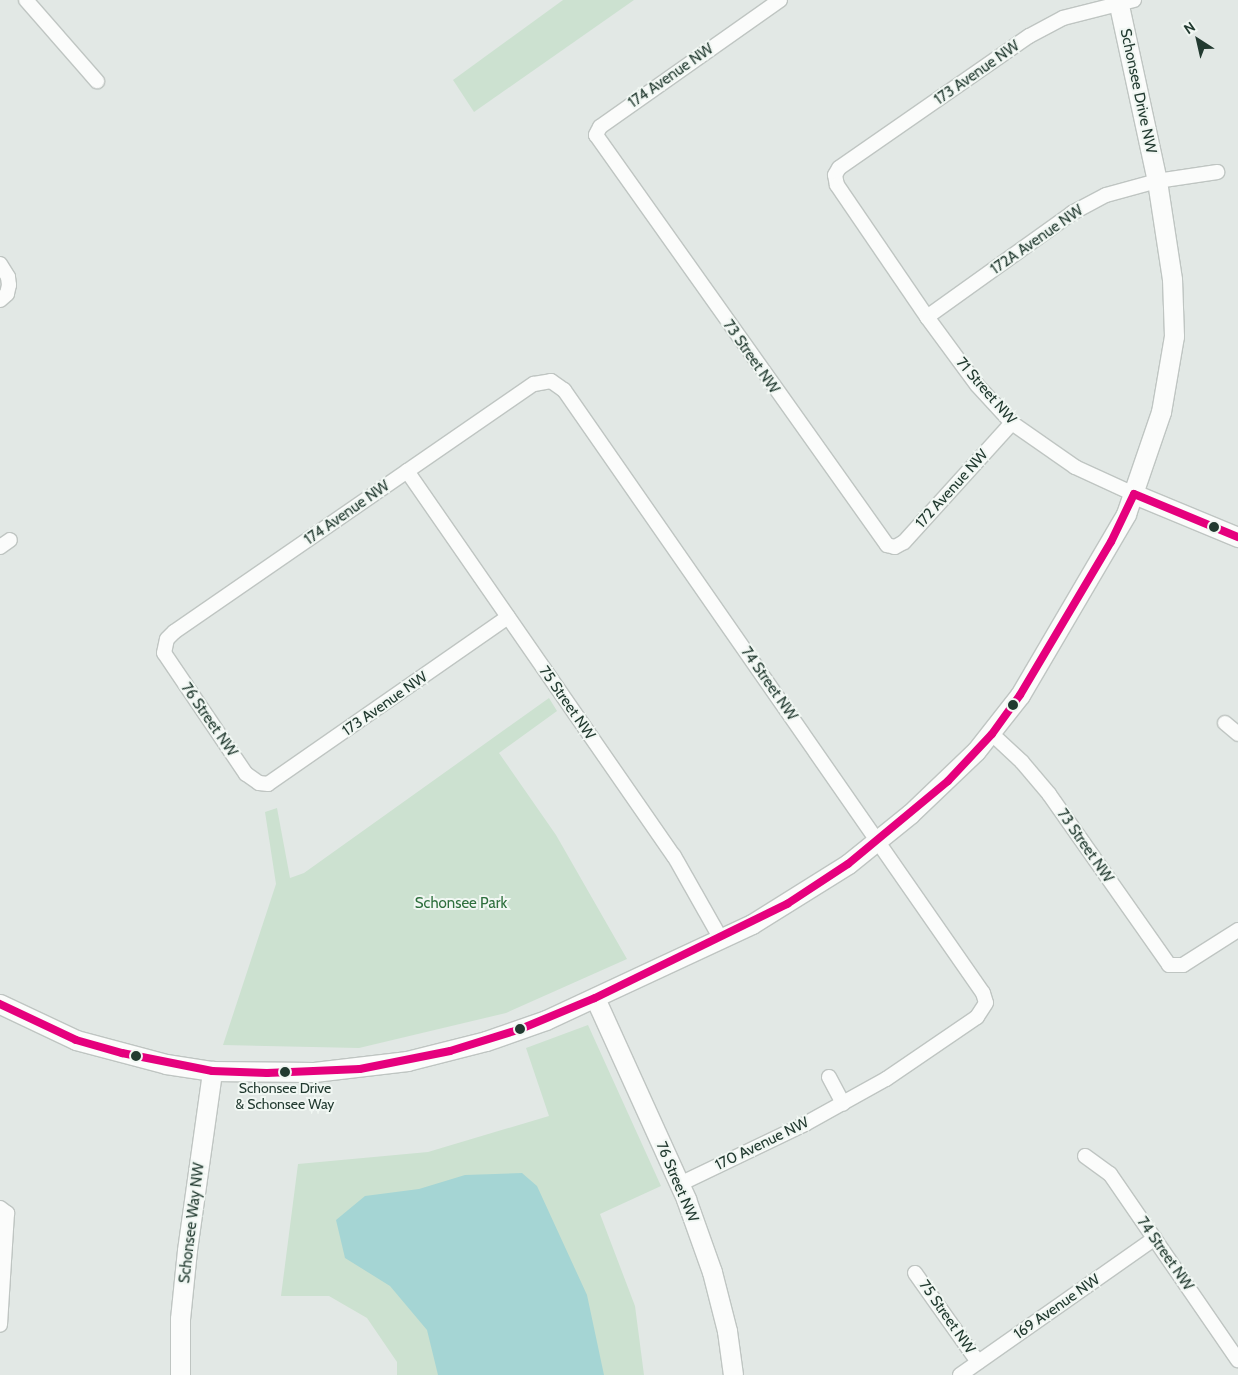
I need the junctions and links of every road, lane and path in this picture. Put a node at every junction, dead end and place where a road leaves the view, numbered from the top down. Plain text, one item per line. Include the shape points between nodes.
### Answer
1 (26, 0) edge
2 (780, 0) edge
3 (1123, 1) edge
4 (98, 81) dead end
5 (616, 166) joint
6 (1217, 172) dead end
7 (835, 175) joint
8 (1157, 181) junction
9 (0, 264) edge
10 (0, 300) edge
11 (926, 318) junction
12 (540, 381) joint
13 (1012, 422) junction
14 (407, 471) junction
15 (1134, 494) junction
16 (1238, 537) edge
17 (887, 545) joint
18 (508, 617) junction
19 (164, 653) joint
20 (1225, 723) dead end
21 (992, 734) junction
22 (1238, 734) edge
23 (259, 783) joint
24 (879, 840) junction
25 (1238, 930) edge
26 (720, 938) junction
27 (595, 998) junction
28 (986, 1002) joint
29 (0, 1004) edge
30 (212, 1071) junction
31 (830, 1077) dead end
32 (843, 1103) junction
33 (1085, 1156) dead end
34 (680, 1184) junction
35 (3, 1210) edge
36 (1154, 1238) junction
37 (916, 1272) dead end
38 (0, 1325) edge
39 (1238, 1360) edge
40 (978, 1362) junction
41 (180, 1375) edge
42 (733, 1375) edge
43 (960, 1375) edge

1 - 4 street
2 - 5 street, 174 Avenue NW via 600,127 596,135
3 - 7 street, 173 Avenue NW via 1063,18 1029,36 839,168
3 - 8 street, Schonsee Drive NW
5 - 17 street, 73 Street NW
6 - 8 street
7 - 11 street, 71 Street NW via 837,185
8 - 11 street, 172A Avenue NW via 1106,195 1072,213
8 - 15 street, Schonsee Drive NW via 1172,279 1174,336 1162,412
9 - 10 street via 9,285 7,294
11 - 13 street, 71 Street NW via 977,385
12 - 14 street, 174 Avenue NW
12 - 24 street, 74 Street NW via 551,381 564,390
13 - 15 street, 71 Street NW via 1075,467
13 - 17 street, 172 Avenue NW via 907,538 895,547
14 - 18 street, 75 Street NW
14 - 19 street, 174 Avenue NW via 174,632 167,639
15 - 16 street, 71 Street NW
15 - 21 street, Schonsee Drive NW via 1111,542 1043,658
18 - 23 street, 173 Avenue NW via 275,782
18 - 26 street, 75 Street NW via 684,871
19 - 23 street, 76 Street NW via 246,774
20 - 22 street
21 - 24 street, Schonsee Drive NW via 948,781
21 - 25 street, 73 Street NW via 1049,794 1169,965 1183,965
24 - 26 street, Schonsee Drive NW via 794,900
24 - 28 street, 74 Street NW via 979,985
26 - 27 street, Schonsee Drive NW
27 - 30 street, Schonsee Drive NW via 510,1033 407,1061 314,1072
27 - 34 street, 76 Street NW
28 - 32 street, 170 Avenue NW via 971,1023
29 - 30 street, Schonsee Drive NW via 76,1040 166,1064
30 - 41 street, Schonsee Way NW via 187,1250 180,1319
31 - 32 street
32 - 34 street, 170 Avenue NW
33 - 36 street, 74 Street NW via 1110,1174
34 - 42 street, 76 Street NW via 712,1272 727,1331
35 - 38 street
36 - 39 street, 74 Street NW
36 - 40 street, 169 Avenue NW
37 - 40 street, 75 Street NW
40 - 43 street, 169 Avenue NW

